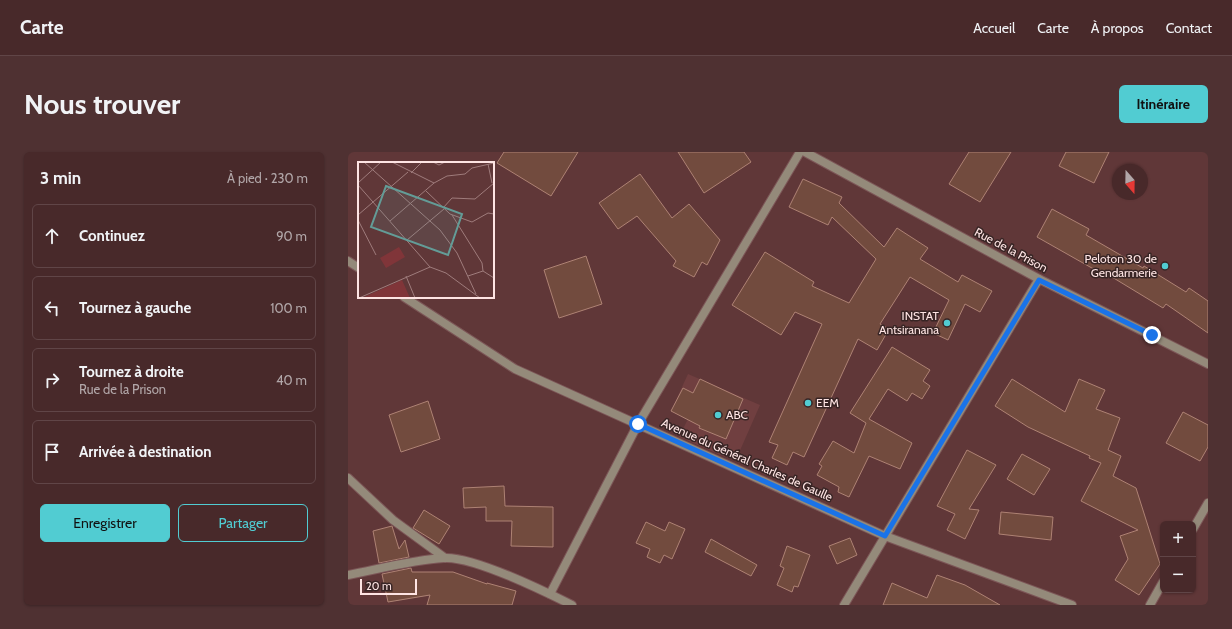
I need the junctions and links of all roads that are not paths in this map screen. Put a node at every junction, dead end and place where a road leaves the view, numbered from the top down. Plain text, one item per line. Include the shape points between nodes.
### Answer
1 (800, 152) edge
2 (805, 152) edge
3 (348, 261) edge
4 (358, 267) edge
5 (1039, 280) junction
6 (406, 298) edge
7 (1208, 364) edge
8 (638, 424) junction
9 (348, 478) edge
10 (1208, 503) edge
11 (1196, 524) edge
12 (885, 536) junction
13 (445, 558) junction
14 (348, 575) edge
15 (1160, 587) edge
16 (550, 594) junction
17 (561, 603) edge
18 (572, 605) edge
19 (844, 605) edge
20 (1072, 605) edge
21 (1150, 605) edge

1 - 8 street
2 - 5 street, Rue de la Prison
3 - 4 street
5 - 7 street, Rue de la Prison
5 - 12 street
6 - 8 street, Avenue du Général Charles de Gaulle via 515,369
8 - 12 street, Avenue du Général Charles de Gaulle
8 - 16 street
9 - 13 street via 393,520
10 - 11 street
12 - 19 street
12 - 20 street, Avenue du Général Charles de Gaulle
13 - 14 street
13 - 16 street via 467,560
15 - 21 street
16 - 17 street
17 - 18 street

